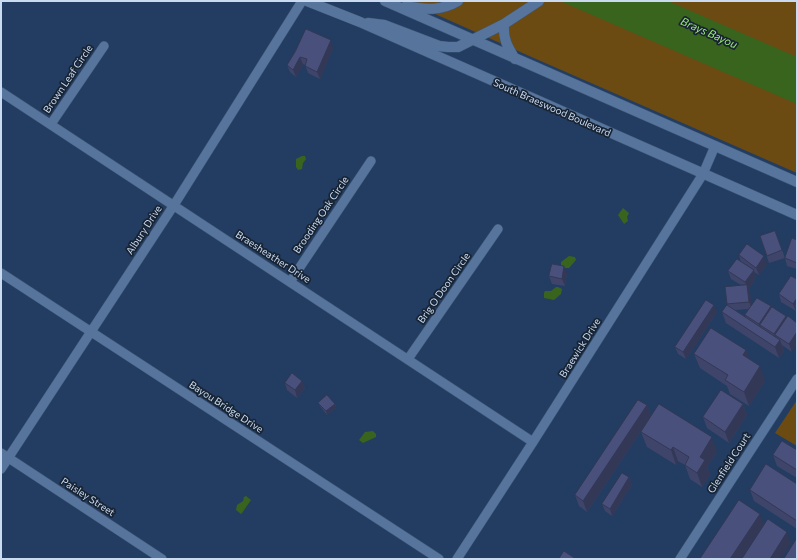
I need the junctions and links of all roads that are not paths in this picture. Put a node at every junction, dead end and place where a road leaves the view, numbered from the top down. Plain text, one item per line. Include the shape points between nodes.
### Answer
1 (302, 1) edge
2 (307, 1) edge
3 (458, 1) edge
4 (539, 1) edge
5 (389, 3) edge
6 (360, 22) junction
7 (504, 24) junction
8 (473, 40) junction
9 (104, 46) dead end
10 (515, 59) junction
11 (1, 92) edge
12 (50, 124) junction
13 (715, 146) junction
14 (371, 161) dead end
15 (703, 174) junction
16 (797, 182) edge
17 (174, 206) junction
18 (797, 215) edge
19 (498, 229) dead end
20 (1, 273) edge
21 (290, 282) junction
22 (91, 332) junction
23 (408, 359) junction
24 (797, 379) edge
25 (533, 442) junction
26 (5, 456) edge
27 (1, 469) edge
28 (162, 559) edge
29 (439, 559) edge
30 (457, 559) edge
31 (680, 559) edge

1 - 17 street, Albury Drive
2 - 6 main road, South Braeswood Boulevard
3 - 5 main road via 444,8 427,10
4 - 7 main road
5 - 8 main road
6 - 8 main road via 384,24 448,48 458,47
6 - 15 main road, South Braeswood Boulevard
7 - 8 main road
7 - 10 main road via 504,39
8 - 10 main road
9 - 12 street, Brown Leaf Circle
10 - 13 main road
11 - 12 street, Braesheather Drive
12 - 17 street, Braesheather Drive
13 - 15 street, Braewick Drive
13 - 16 main road
14 - 21 street, Brooding Oak Circle
15 - 18 main road, South Braeswood Boulevard
15 - 25 street, Braewick Drive
17 - 21 street, Braesheather Drive
17 - 22 street, Albury Drive
19 - 23 street, Brig O Doon Circle
20 - 22 street, Bayou Bridge Drive
21 - 23 street, Braesheather Drive
22 - 26 street, Albury Drive
22 - 29 street, Bayou Bridge Drive
23 - 25 street, Braesheather Drive
24 - 31 street, Glenfield Court
25 - 30 street, Braewick Drive
26 - 27 street, Albury Drive
26 - 28 street, Paisley Street

